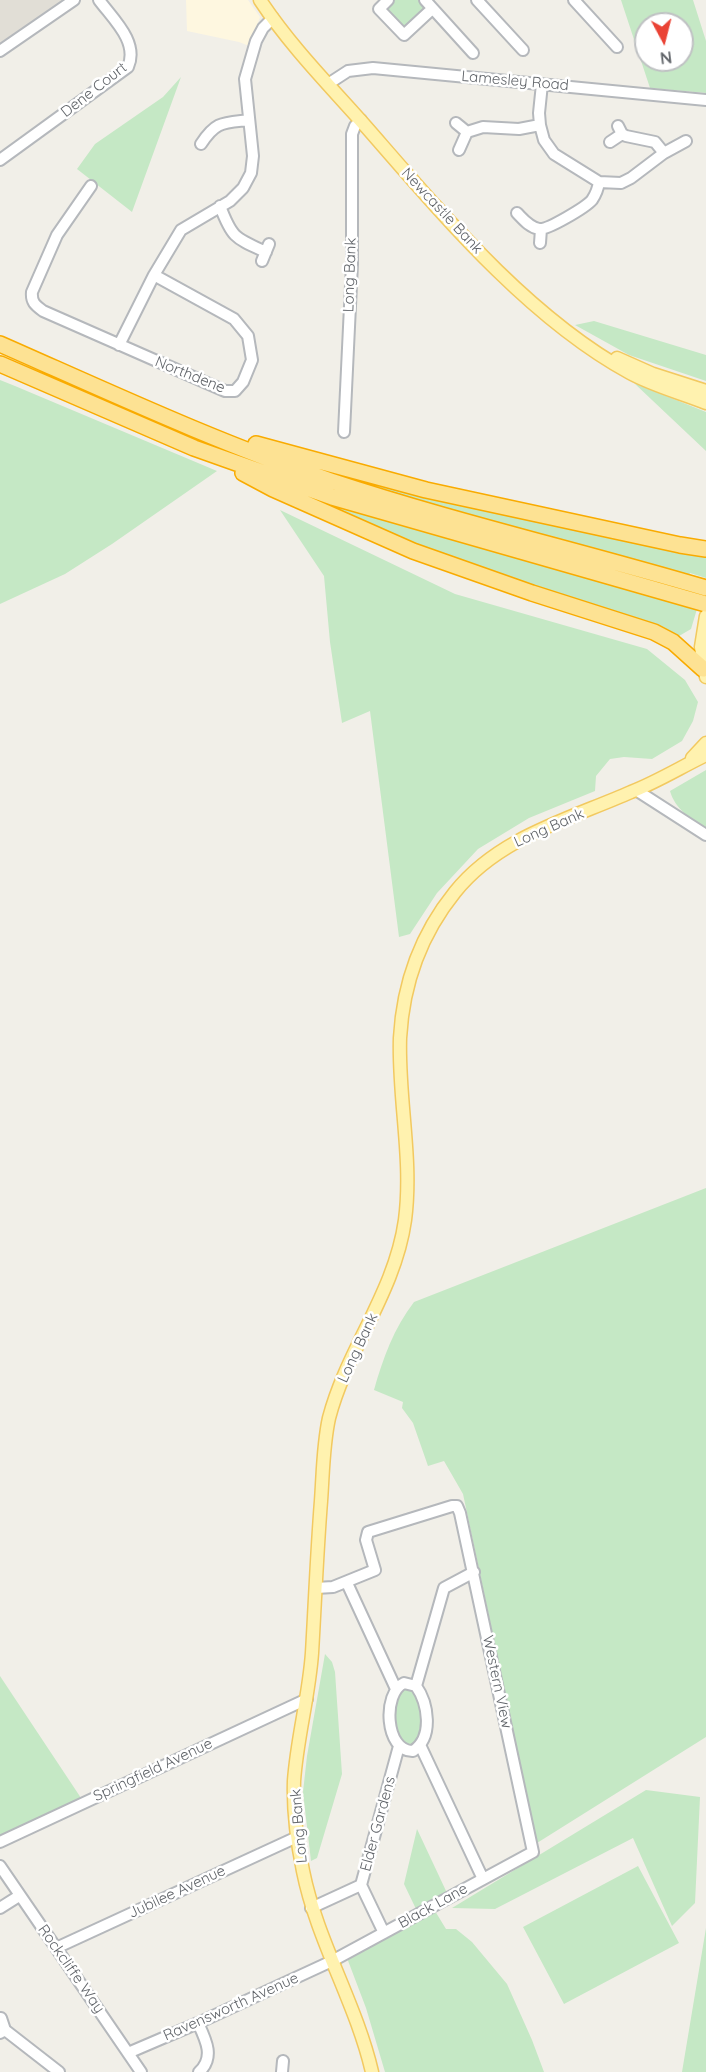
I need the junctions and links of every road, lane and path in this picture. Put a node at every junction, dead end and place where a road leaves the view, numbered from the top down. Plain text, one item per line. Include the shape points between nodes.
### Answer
1 (74, 0) edge
2 (99, 0) edge
3 (260, 0) edge
4 (388, 0) edge
5 (477, 0) edge
6 (574, 0) edge
7 (428, 4) edge
8 (273, 18) junction
9 (617, 47) dead end
10 (523, 50) dead end
11 (0, 51) edge
12 (473, 53) dead end
13 (328, 84) junction
14 (542, 84) junction
15 (706, 100) edge
16 (249, 120) junction
17 (360, 120) junction
18 (456, 123) dead end
19 (540, 125) junction
20 (467, 132) junction
21 (686, 141) dead end
22 (610, 142) dead end
23 (201, 144) dead end
24 (459, 150) dead end
25 (664, 153) junction
26 (0, 160) edge
27 (599, 183) junction
28 (91, 186) dead end
29 (220, 206) junction
30 (517, 213) dead end
31 (541, 229) junction
32 (540, 243) dead end
33 (265, 252) dead end
34 (154, 276) junction
35 (585, 344) junction
36 (0, 345) edge
37 (119, 345) junction
38 (0, 364) edge
39 (706, 391) edge
40 (706, 403) edge
41 (191, 427) junction
42 (344, 432) dead end
43 (194, 448) junction
44 (706, 549) edge
45 (706, 588) edge
46 (688, 590) junction
47 (706, 604) edge
48 (706, 616) edge
49 (705, 673) edge
50 (706, 743) edge
51 (706, 755) edge
52 (686, 765) junction
53 (636, 790) junction
54 (706, 835) edge
55 (474, 1572) junction
56 (347, 1582) junction
57 (316, 1588) junction
58 (416, 1686) junction
59 (396, 1689) junction
60 (307, 1699) junction
61 (420, 1745) junction
62 (399, 1746) junction
63 (297, 1837) junction
64 (0, 1842) edge
65 (533, 1852) joint
66 (0, 1866) edge
67 (483, 1879) junction
68 (361, 1885) junction
69 (19, 1896) junction
70 (0, 1908) edge
71 (311, 1908) junction
72 (384, 1933) junction
73 (56, 1948) junction
74 (332, 1960) junction
75 (0, 2018) edge
76 (198, 2023) junction
77 (3, 2031) edge
78 (129, 2053) junction
79 (58, 2072) edge
80 (141, 2072) edge
81 (199, 2072) edge
82 (372, 2072) edge

1 - 11 street
2 - 26 street, Dene Court via 129,41 128,67
3 - 8 main road, Newcastle Bank
4 - 7 street via 379,9 404,35
5 - 10 street
6 - 9 street
7 - 12 street
8 - 13 main road, Newcastle Bank
8 - 16 street via 260,34 247,67
13 - 14 street, Lamesley Road via 348,71 373,68
13 - 17 main road, Newcastle Bank
14 - 15 street, Lamesley Road
14 - 19 street
16 - 23 street via 217,126
16 - 29 street via 251,173 243,188
17 - 35 main road, Newcastle Bank via 490,261 531,301
17 - 42 street, Long Bank via 352,134 352,264
18 - 20 street
19 - 20 street
19 - 27 street via 554,154
20 - 24 street
21 - 25 street
22 - 25 street via 620,130 629,137 655,142
25 - 27 street via 621,183
27 - 31 street via 590,202
28 - 37 street, Northdene via 57,236 31,300 43,311
29 - 33 street via 233,235
29 - 34 street via 181,230
30 - 31 street via 527,224
31 - 32 street
34 - 37 street
34 - 37 street, Northdene via 241,327 248,336 252,360 243,382 235,391 225,391
35 - 39 main road, Newcastle Bank
35 - 40 main road, Newcastle Bank via 640,378
36 - 41 highway
38 - 43 highway
41 - 44 highway via 426,490
41 - 46 highway via 331,481
43 - 46 highway via 332,498
43 - 49 highway via 273,489 413,551 664,636
45 - 46 highway
46 - 47 highway
48 - 49 main road via 701,641
50 - 52 main road, Long Bank
51 - 52 main road, Long Bank
52 - 53 main road, Long Bank
53 - 54 street
53 - 57 main road, Long Bank via 527,835 501,850 457,889 422,944 409,978 400,1037 408,1178 404,1224 391,1275 346,1369 329,1418
55 - 56 street, Western View via 460,1513 457,1506 452,1506 368,1532 366,1540 375,1570
55 - 58 street via 444,1588
55 - 65 street, Western View
56 - 57 street
56 - 59 street
57 - 60 main road, Long Bank
58 - 59 street via 404,1683
58 - 61 street via 427,1712
59 - 62 street via 390,1720
60 - 63 main road, Long Bank via 294,1783
60 - 64 street, Springfield Avenue
61 - 62 street via 414,1751
61 - 67 street
62 - 68 street, Elder Gardens
63 - 71 main road, Long Bank
63 - 73 street, Jubilee Avenue
65 - 67 street, Black Lane
66 - 69 street, Rockcliffe Way
67 - 72 street, Black Lane
68 - 71 street
68 - 72 street, Elder Gardens
69 - 70 street
69 - 73 street, Rockcliffe Way
71 - 74 main road, Long Bank
72 - 74 street, Black Lane
73 - 78 street, Rockcliffe Way
74 - 76 street, Ravensworth Avenue
74 - 82 main road, Long Bank
75 - 77 street
76 - 78 street, Ravensworth Avenue
76 - 81 street via 209,2056
77 - 79 street
78 - 80 street, Rockcliffe Way

